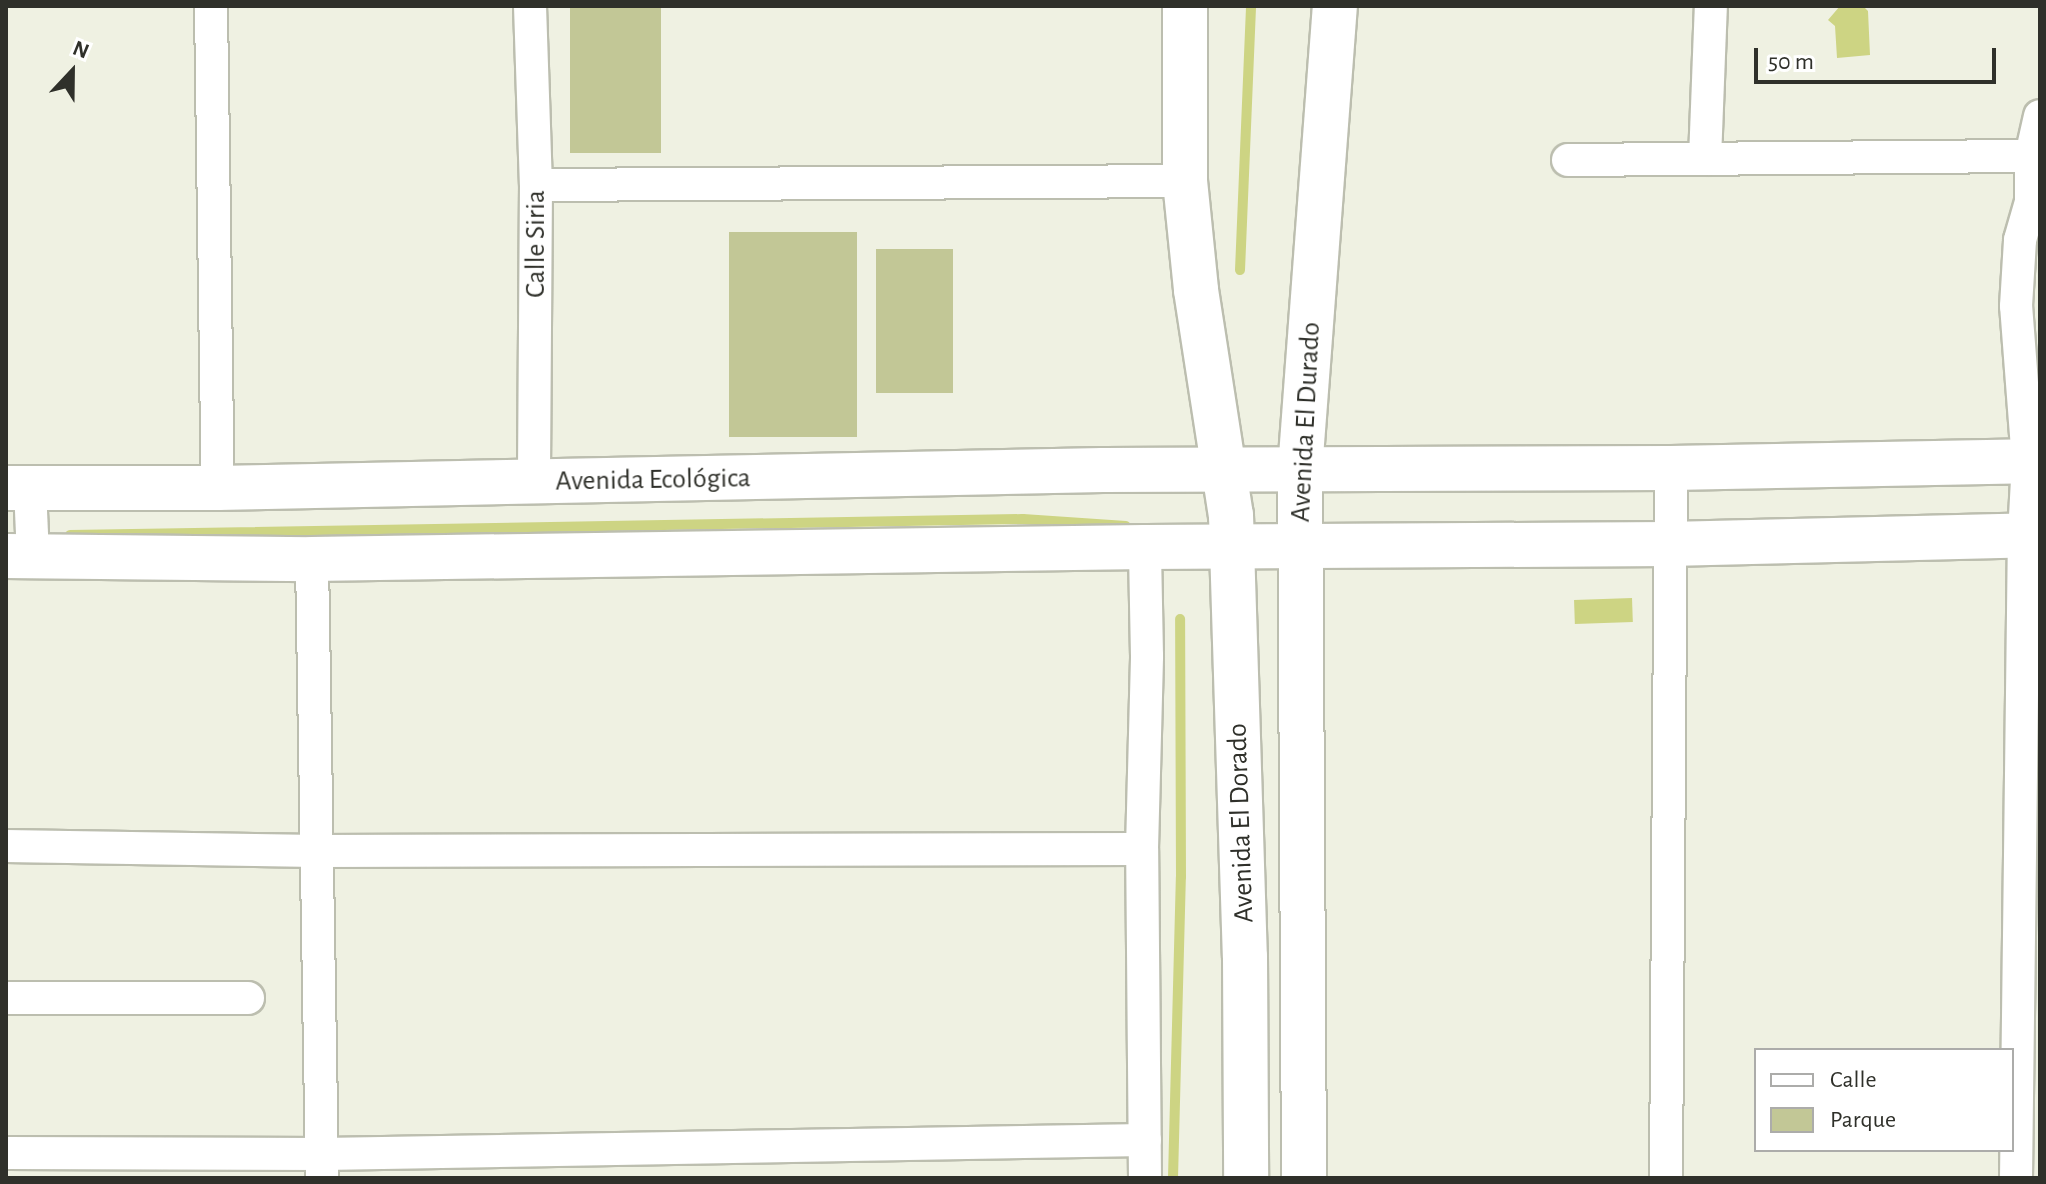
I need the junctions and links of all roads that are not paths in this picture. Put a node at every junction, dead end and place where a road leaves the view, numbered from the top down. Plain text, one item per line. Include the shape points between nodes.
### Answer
1 (211, 6) edge
2 (530, 6) edge
3 (1185, 6) edge
4 (1335, 6) edge
5 (1711, 6) edge
6 (2040, 116) edge
7 (2036, 156) edge
8 (1705, 159) junction
9 (1568, 160) dead end
10 (1185, 181) junction
11 (536, 185) junction
12 (2036, 213) edge
13 (2040, 351) edge
14 (2024, 396) junction
15 (2034, 461) edge
16 (1226, 468) junction
17 (1671, 468) junction
18 (1300, 470) junction
19 (534, 482) junction
20 (18, 488) edge
21 (218, 488) junction
22 (2032, 535) edge
23 (1670, 544) junction
24 (1233, 546) junction
25 (1145, 547) junction
26 (1300, 548) junction
27 (20, 556) edge
28 (312, 559) junction
29 (6, 846) edge
30 (1142, 849) junction
31 (317, 851) junction
32 (6, 998) edge
33 (248, 998) dead end
34 (1145, 1140) junction
35 (6, 1153) edge
36 (323, 1166) edge
37 (1145, 1178) edge
38 (1246, 1178) edge
39 (1304, 1178) edge
40 (1666, 1178) edge
41 (2016, 1178) edge

1 - 21 street
2 - 11 street, Calle Siria
3 - 10 street
4 - 18 street, Avenida El Durado
5 - 8 street
6 - 7 street
7 - 8 street
7 - 12 street
8 - 9 street
10 - 11 street
10 - 16 street via 1196,290
11 - 19 street, Calle Siria
12 - 14 street via 2020,240 2016,306
13 - 14 street
14 - 15 street
15 - 17 street, Avenida Ecológica
15 - 22 street
16 - 18 street, Avenida Ecológica
16 - 19 street, Avenida Ecológica
16 - 24 street, Avenida El Dorado
17 - 18 street, Avenida Ecológica
17 - 23 street
18 - 26 street, Avenida El Durado
19 - 21 street, Avenida Ecológica
20 - 21 street, Avenida Ecológica
20 - 27 street
22 - 23 street
22 - 41 street
23 - 26 street
23 - 40 street
24 - 25 street
24 - 26 street
24 - 38 street, Avenida El Dorado
25 - 28 street
25 - 30 street
26 - 39 street, Avenida El Durado
27 - 28 street
28 - 31 street
29 - 31 street
30 - 31 street
30 - 34 street
31 - 36 street
32 - 33 street
34 - 36 street
34 - 37 street
35 - 36 street

